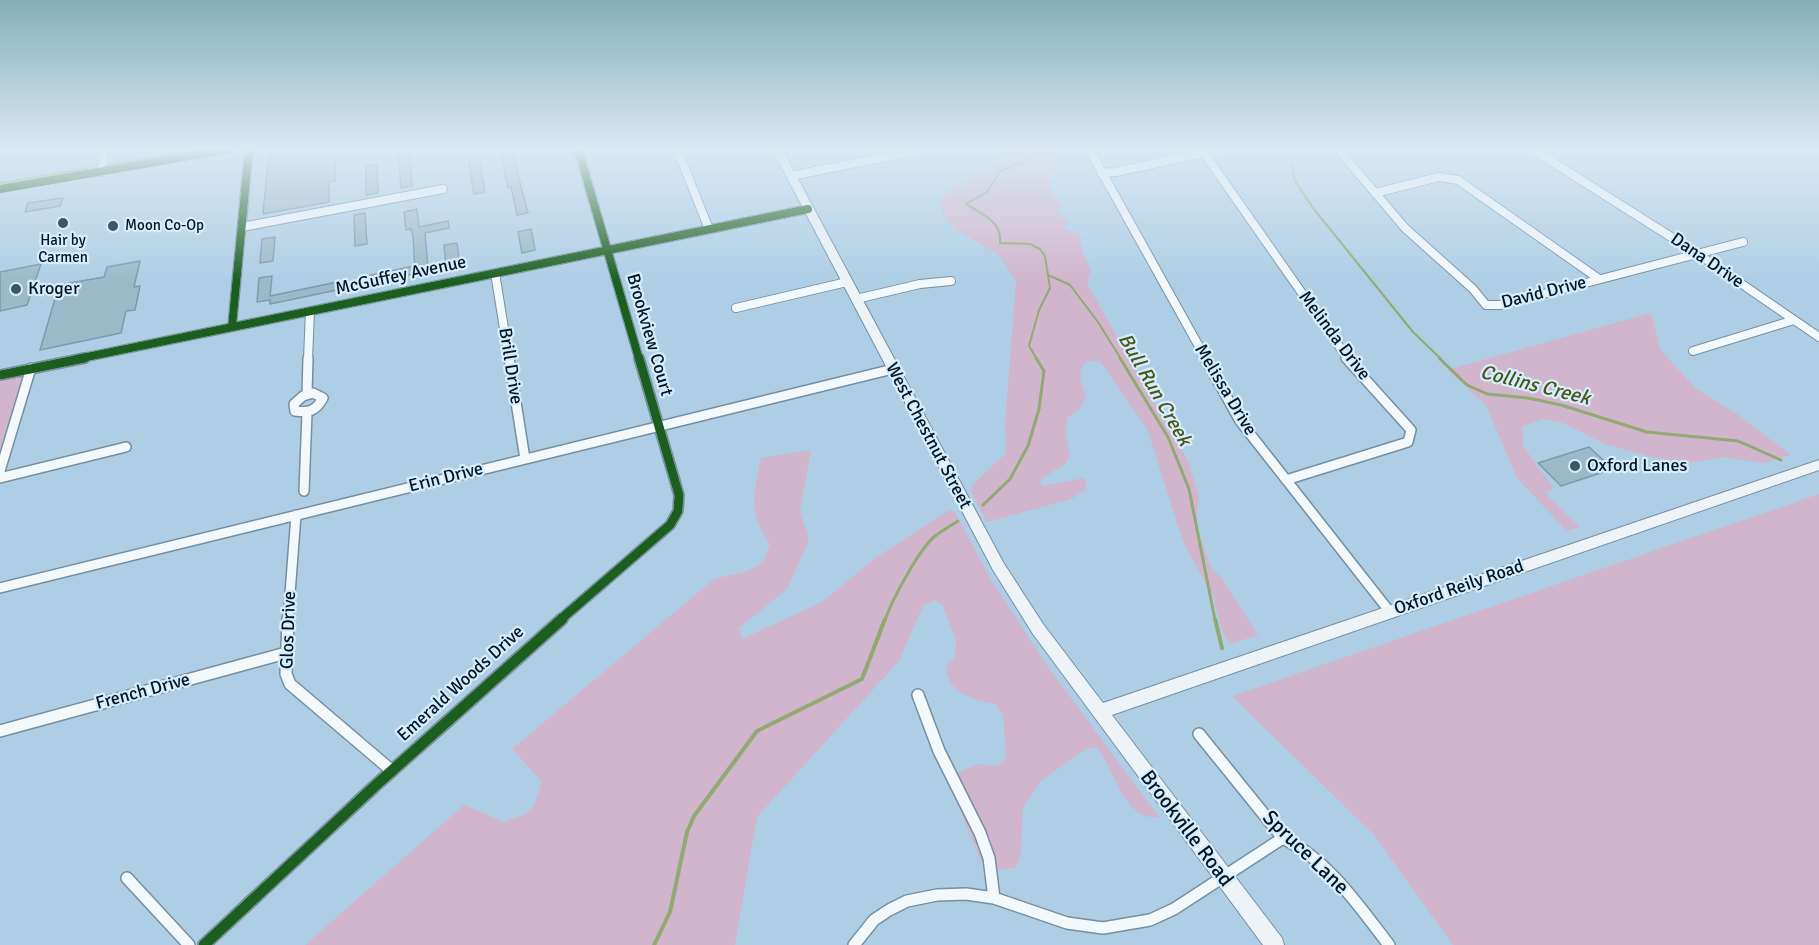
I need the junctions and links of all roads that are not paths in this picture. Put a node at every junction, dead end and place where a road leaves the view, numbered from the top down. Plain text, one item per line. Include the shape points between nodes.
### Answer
1 (245, 193) edge
2 (421, 193) edge
3 (591, 193) edge
4 (694, 193) edge
5 (800, 193) edge
6 (1112, 193) edge
7 (1232, 193) edge
8 (1376, 193) edge
9 (1477, 193) edge
10 (1602, 193) edge
11 (808, 209) junction
12 (242, 226) junction
13 (709, 230) junction
14 (1743, 242) dead end
15 (607, 250) junction
16 (1698, 254) junction
17 (495, 273) junction
18 (1599, 279) junction
19 (951, 280) dead end
20 (847, 282) junction
21 (856, 299) junction
22 (736, 308) dead end
23 (310, 311) junction
24 (1794, 320) junction
25 (232, 327) junction
26 (1819, 337) edge
27 (1693, 351) dead end
28 (31, 368) junction
29 (893, 369) junction
30 (0, 375) edge
31 (307, 394) junction
32 (306, 413) junction
33 (659, 427) junction
34 (126, 447) dead end
35 (525, 459) junction
36 (1819, 465) edge
37 (0, 471) edge
38 (0, 478) edge
39 (1286, 480) junction
40 (304, 491) dead end
41 (296, 515) junction
42 (0, 588) edge
43 (1390, 612) junction
44 (286, 653) junction
45 (918, 695) dead end
46 (1099, 712) junction
47 (0, 731) edge
48 (1199, 734) dead end
49 (391, 770) junction
50 (1283, 838) junction
51 (127, 878) dead end
52 (1223, 878) junction
53 (994, 898) junction
54 (189, 945) edge
55 (204, 945) edge
56 (855, 945) edge
57 (1275, 945) edge
58 (1389, 945) edge

1 - 12 street
2 - 12 street
3 - 15 street, Brookview Court
4 - 13 street
5 - 11 main road, West Chestnut Street
6 - 39 street, Melissa Drive via 1240,421
7 - 39 street, Melinda Drive via 1344,354 1411,430 1408,442 1401,445
8 - 18 street, David Drive via 1405,228 1473,290 1482,304 1502,305
9 - 18 street
10 - 16 street, Dana Drive
11 - 13 street, McGuffey Avenue
11 - 20 main road, West Chestnut Street
12 - 25 street
13 - 15 street, McGuffey Avenue
14 - 16 street, David Drive
15 - 17 street, McGuffey Avenue
15 - 33 street, Brookview Court
16 - 18 street, David Drive
16 - 24 street, Dana Drive
17 - 23 street, McGuffey Avenue
17 - 35 street, Brill Drive
19 - 21 street
20 - 21 main road, West Chestnut Street
20 - 22 street
21 - 29 main road, West Chestnut Street
23 - 25 street, McGuffey Avenue
23 - 31 street
24 - 26 street, Dana Drive
24 - 27 street
25 - 28 street, McGuffey Avenue
28 - 30 street, McGuffey Avenue
28 - 37 street
29 - 33 street, Erin Drive
29 - 46 main road, West Chestnut Street via 998,567
31 - 32 street via 293,408
31 - 32 street via 318,394 323,401
32 - 40 street
33 - 35 street, Erin Drive
33 - 49 street, Emerald Woods Drive via 679,495 680,507 670,525
34 - 38 street
35 - 41 street, Erin Drive
36 - 43 main road, Oxford Reily Road
39 - 43 street, Melissa Drive
41 - 42 street, Erin Drive
41 - 44 street, Glos Drive
43 - 46 main road, Oxford Reily Road
44 - 47 street, French Drive
44 - 49 street, Glos Drive via 290,684
45 - 53 street via 939,751 980,833 989,858
46 - 52 main road, Brookville Road
48 - 50 street, Spruce Lane
49 - 55 street, Emerald Woods Drive
50 - 52 street
50 - 58 street, Spruce Lane via 1297,843 1319,862
51 - 54 street
52 - 53 street via 1150,920 1103,928 1067,923
52 - 57 main road, Brookville Road
53 - 56 street via 966,894 907,901 874,920

